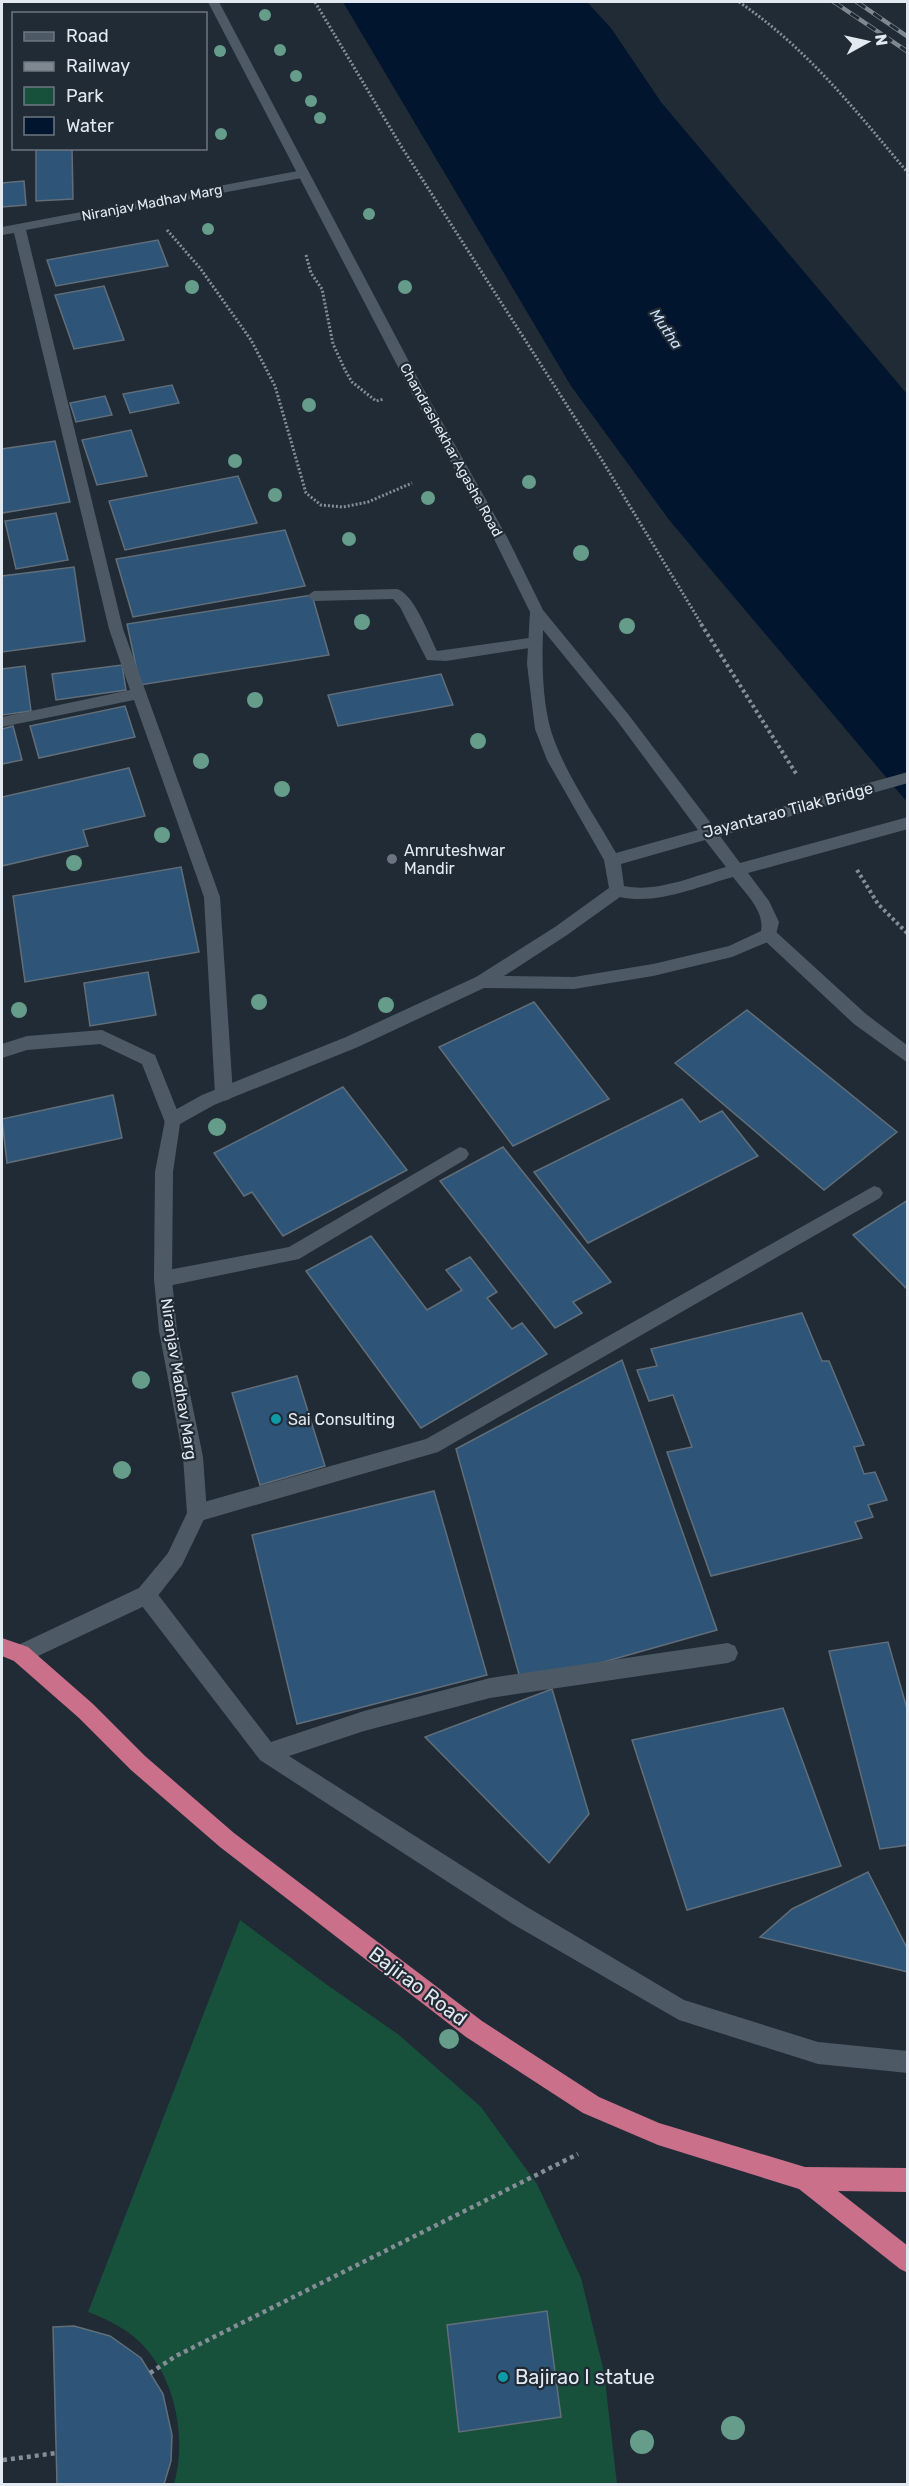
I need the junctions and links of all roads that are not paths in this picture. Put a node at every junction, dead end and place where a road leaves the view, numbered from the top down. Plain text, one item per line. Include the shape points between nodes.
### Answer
1 (213, 2) edge
2 (303, 174) junction
3 (19, 228) junction
4 (2, 231) edge
5 (314, 596) dead end
6 (537, 612) junction
7 (536, 642) junction
8 (140, 693) junction
9 (2, 722) edge
10 (908, 777) edge
11 (908, 823) edge
12 (612, 860) junction
13 (617, 890) junction
14 (769, 936) junction
15 (482, 982) junction
16 (2, 1051) edge
17 (908, 1056) edge
18 (224, 1094) junction
19 (172, 1120) junction
20 (460, 1154) dead end
21 (874, 1192) dead end
22 (163, 1279) junction
23 (197, 1513) junction
24 (146, 1595) junction
25 (2, 1647) edge
26 (728, 1653) dead end
27 (21, 1654) junction
28 (267, 1753) junction
29 (908, 2062) edge
30 (805, 2179) junction
31 (908, 2180) edge
32 (908, 2261) edge

1 - 2 street, Chandrashekhar Agashe Road
2 - 3 street, Niranjav Madhav Marg
2 - 6 street, Chandrashekhar Agashe Road
3 - 4 street, Niranjav Madhav Marg
3 - 8 street via 116,629
5 - 7 street via 397,594 432,656
6 - 7 street, Chandrashekhar Agashe Road
6 - 14 street via 623,718 763,905 771,922
7 - 12 street, Chandrashekhar Agashe Road via 534,664 543,729 555,760
8 - 9 street
8 - 18 street via 212,897
10 - 12 street, Jayantarao Tilak Bridge
11 - 13 street via 653,893
12 - 13 street
13 - 15 street
14 - 15 street via 732,951 574,983
14 - 17 street via 860,1019
15 - 18 street via 352,1042
16 - 19 street, Niranjav Madhav Marg via 27,1043 102,1037 149,1060
18 - 19 street
19 - 22 street, Niranjav Madhav Marg via 164,1172
20 - 22 street via 293,1254
21 - 23 street via 431,1446
22 - 23 street, Niranjav Madhav Marg via 168,1331 193,1457
23 - 24 street, Niranjav Madhav Marg via 176,1559
24 - 27 street, Niranjav Madhav Marg
24 - 28 street
25 - 27 highway, Bajirao Road
26 - 28 street via 490,1688 364,1721
27 - 30 highway, Bajirao Road via 227,1840 474,2029 591,2105 658,2134
28 - 29 street via 519,1915 679,2009 818,2053
30 - 31 highway, Bajirao Road
30 - 32 highway

